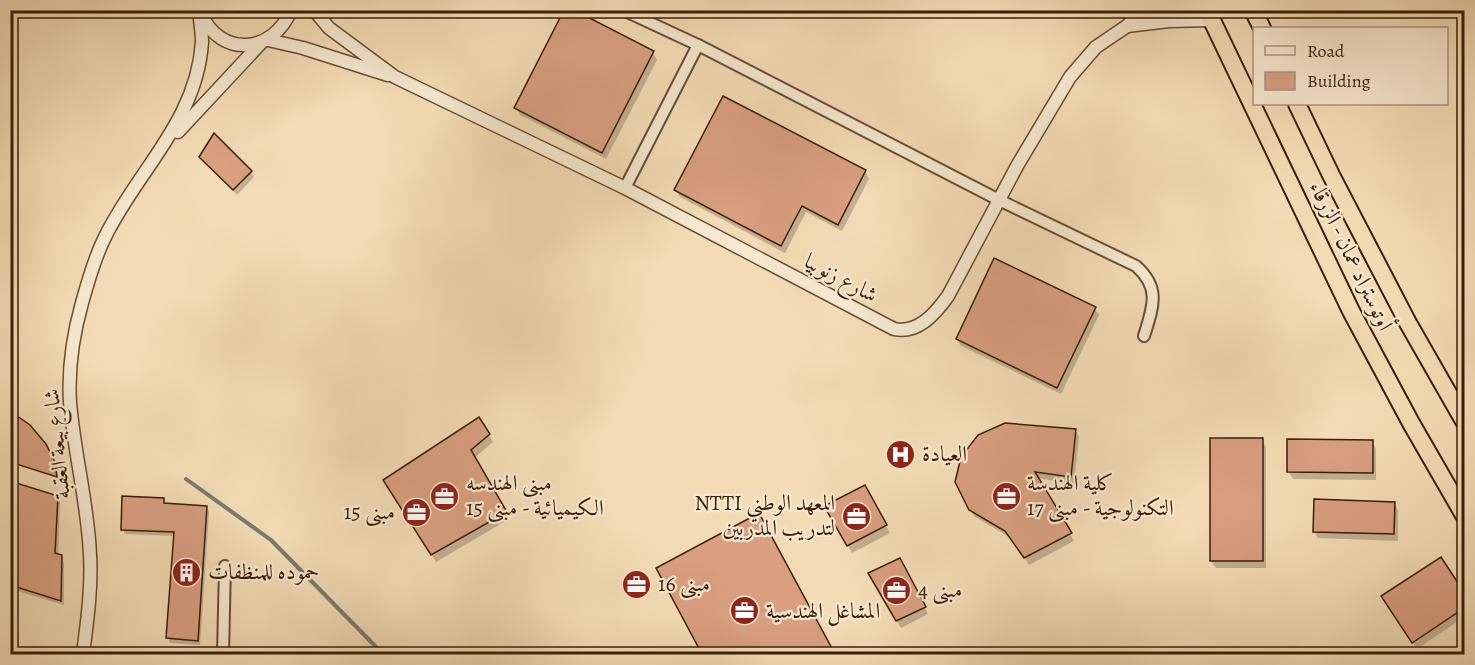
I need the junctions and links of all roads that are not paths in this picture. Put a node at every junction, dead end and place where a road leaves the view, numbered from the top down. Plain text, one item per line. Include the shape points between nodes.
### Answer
1 (199, 10) edge
2 (291, 10) edge
3 (314, 10) edge
4 (623, 10) edge
5 (1142, 10) edge
6 (1253, 10) edge
7 (1209, 15) edge
8 (1127, 26) junction
9 (1262, 27) edge
10 (264, 41) junction
11 (698, 45) junction
12 (395, 77) junction
13 (1297, 105) edge
14 (166, 143) junction
15 (625, 188) junction
16 (999, 200) junction
17 (1144, 336) dead end
18 (1464, 422) edge
19 (1464, 516) edge
20 (225, 566) dead end
21 (83, 654) edge
22 (223, 654) edge

1 - 10 street, شارع زنوبيا via 216,36 230,43
1 - 14 street, شارع بيعة العقبة via 202,40 195,83
2 - 10 street, شارع بيعة العقبة via 278,32
3 - 12 street, شارع زنوبيا via 329,28
4 - 11 street
5 - 8 street, شارع زنوبيا
6 - 9 highway
7 - 8 street
7 - 19 highway, أوتوستراد عمان - الزرقاء via 1351,311
8 - 16 street, شارع زنوبيا via 1096,47 1070,77
10 - 12 street, شارع زنوبيا via 303,48
10 - 14 street, شارع بيعة العقبة
11 - 15 street
11 - 16 street
12 - 15 street, شارع زنوبيا
13 - 18 highway, أوتوستراد عمان - الزرقاء via 1408,323
14 - 21 street, شارع بيعة العقبة via 105,235 75,335 70,401 90,555
15 - 16 street, شارع زنوبيا via 902,331 911,330 948,296
16 - 17 street via 1143,272 1154,300
20 - 22 street

